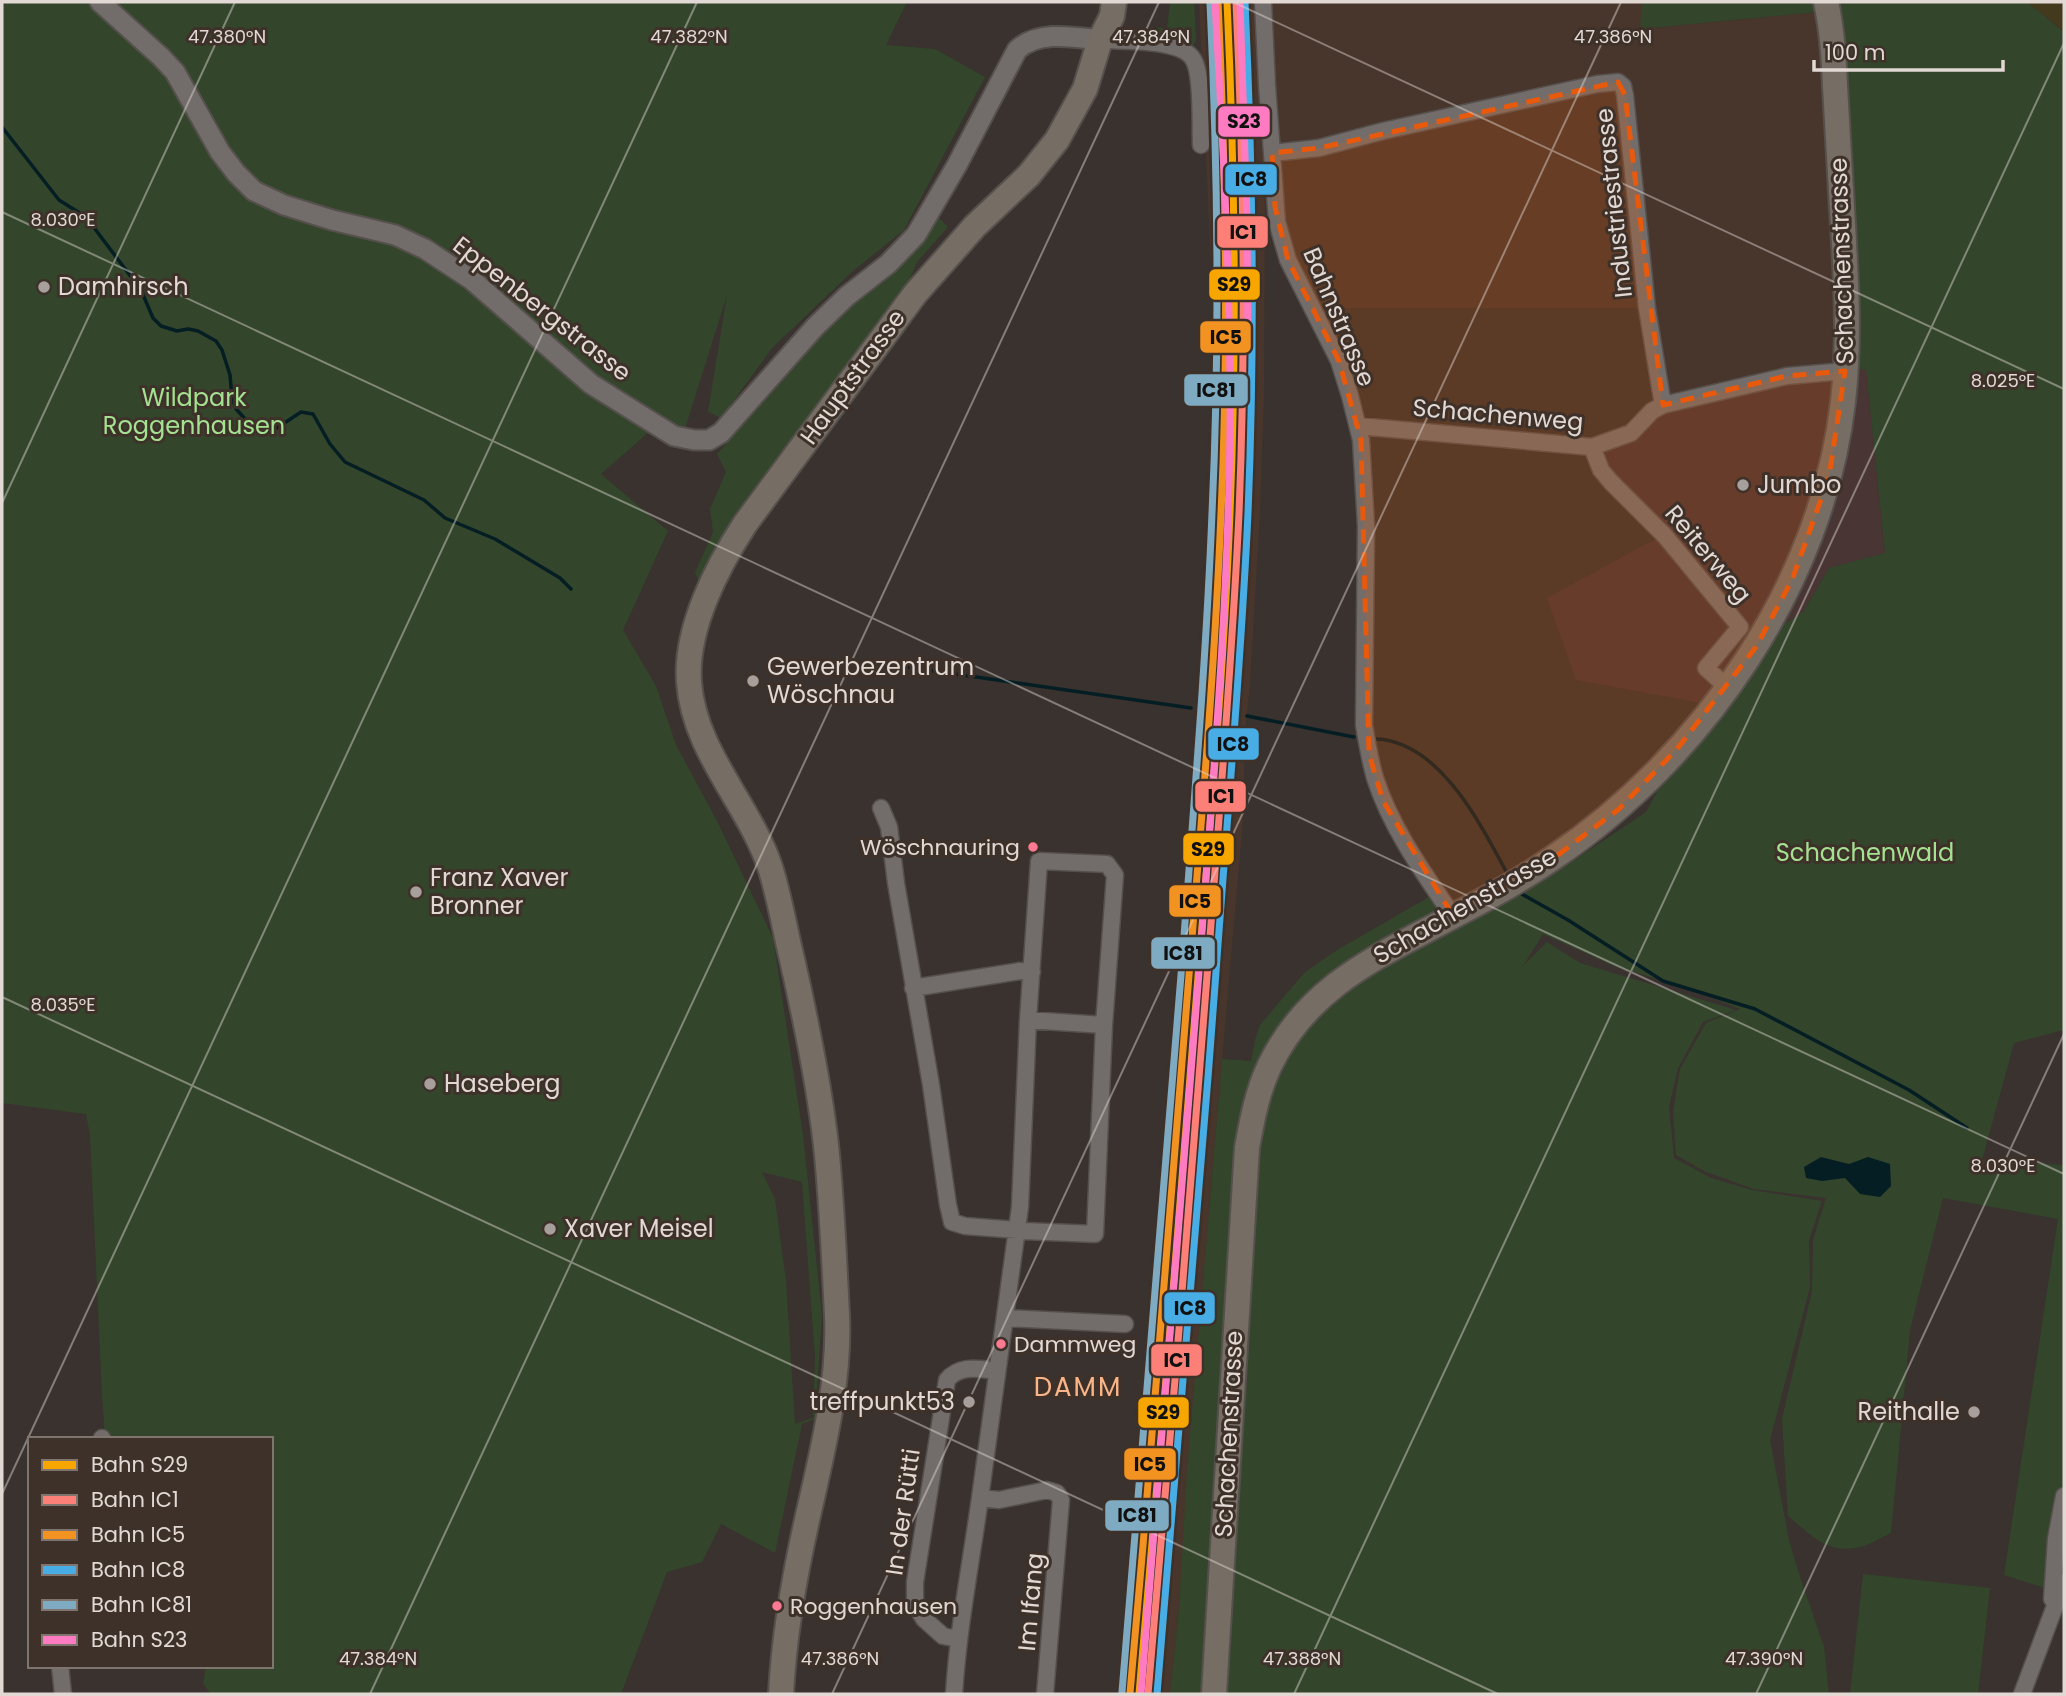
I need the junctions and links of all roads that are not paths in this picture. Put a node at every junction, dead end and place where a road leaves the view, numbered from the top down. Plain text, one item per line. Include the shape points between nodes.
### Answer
1 (100, 2) edge
2 (1100, 2) edge
3 (1114, 2) edge
4 (1263, 2) edge
5 (1826, 2) edge
6 (1100, 40) junction
7 (1201, 145) dead end
8 (1272, 153) junction
9 (1845, 370) junction
10 (1663, 405) junction
11 (1358, 426) junction
12 (1592, 447) junction
13 (1728, 688) junction
14 (881, 808) dead end
15 (1453, 916) junction
16 (1032, 972) junction
17 (913, 988) junction
18 (1028, 1020) junction
19 (1104, 1026) junction
20 (1017, 1230) junction
21 (1005, 1318) junction
22 (1125, 1324) dead end
23 (997, 1371) junction
24 (2064, 1496) edge
25 (981, 1497) junction
26 (2064, 1582) edge
27 (2051, 1612) junction
28 (960, 1639) junction
29 (60, 1668) edge
30 (63, 1694) edge
31 (781, 1694) edge
32 (954, 1694) edge
33 (1045, 1694) edge
34 (1214, 1694) edge
35 (2021, 1694) edge

1 - 6 street, Eppenbergstrasse via 175,72 220,152 254,191 284,205 395,235 425,249 472,280 591,384 674,436 694,440 709,440 721,433 815,327 916,234 1017,50 1035,39 1070,36
2 - 6 main road, Hauptstrasse
3 - 6 main road, Hauptstrasse
4 - 8 street, Bahnstrasse
5 - 9 main road, Schachenstrasse via 1834,65 1848,318
6 - 7 street via 1172,46 1190,55 1198,70
6 - 31 main road, Hauptstrasse via 1085,89 1057,140 915,293 745,524 722,562 695,630 689,662 692,706 708,751 770,867 808,1031 831,1205 835,1381 789,1608
8 - 10 street, Industriestrasse via 1319,148 1618,82 1626,95 1647,308
8 - 11 street, Bahnstrasse via 1275,207 1288,260 1339,362
9 - 10 street via 1787,376
9 - 13 main road, Schachenstrasse via 1837,438 1814,524 1775,613
10 - 12 street, Schachenweg via 1631,433
11 - 12 street, Schachenweg
11 - 15 street, Bahnstrasse via 1366,526 1364,725 1375,778 1390,814
12 - 13 street, Reiterweg via 1601,470 1665,536 1740,627 1706,668
13 - 15 main road, Schachenstrasse via 1619,809 1554,858
14 - 17 street via 889,827
15 - 34 main road, Schachenstrasse via 1373,958 1324,994 1279,1049 1255,1106 1243,1198
16 - 17 street
16 - 18 street
16 - 19 street via 1040,861 1107,864 1115,875
17 - 20 street via 953,1222
18 - 19 street
18 - 20 street
19 - 20 street via 1095,1234
20 - 21 street
21 - 22 street
21 - 23 street
23 - 25 street
23 - 28 street, In der Rütti via 968,1368 947,1380 915,1581 915,1604 924,1619 943,1636
24 - 27 street
25 - 28 street
25 - 33 street, Im Ifang via 999,1500 1047,1490 1062,1500
26 - 27 street
27 - 35 street
28 - 32 street
29 - 30 street

